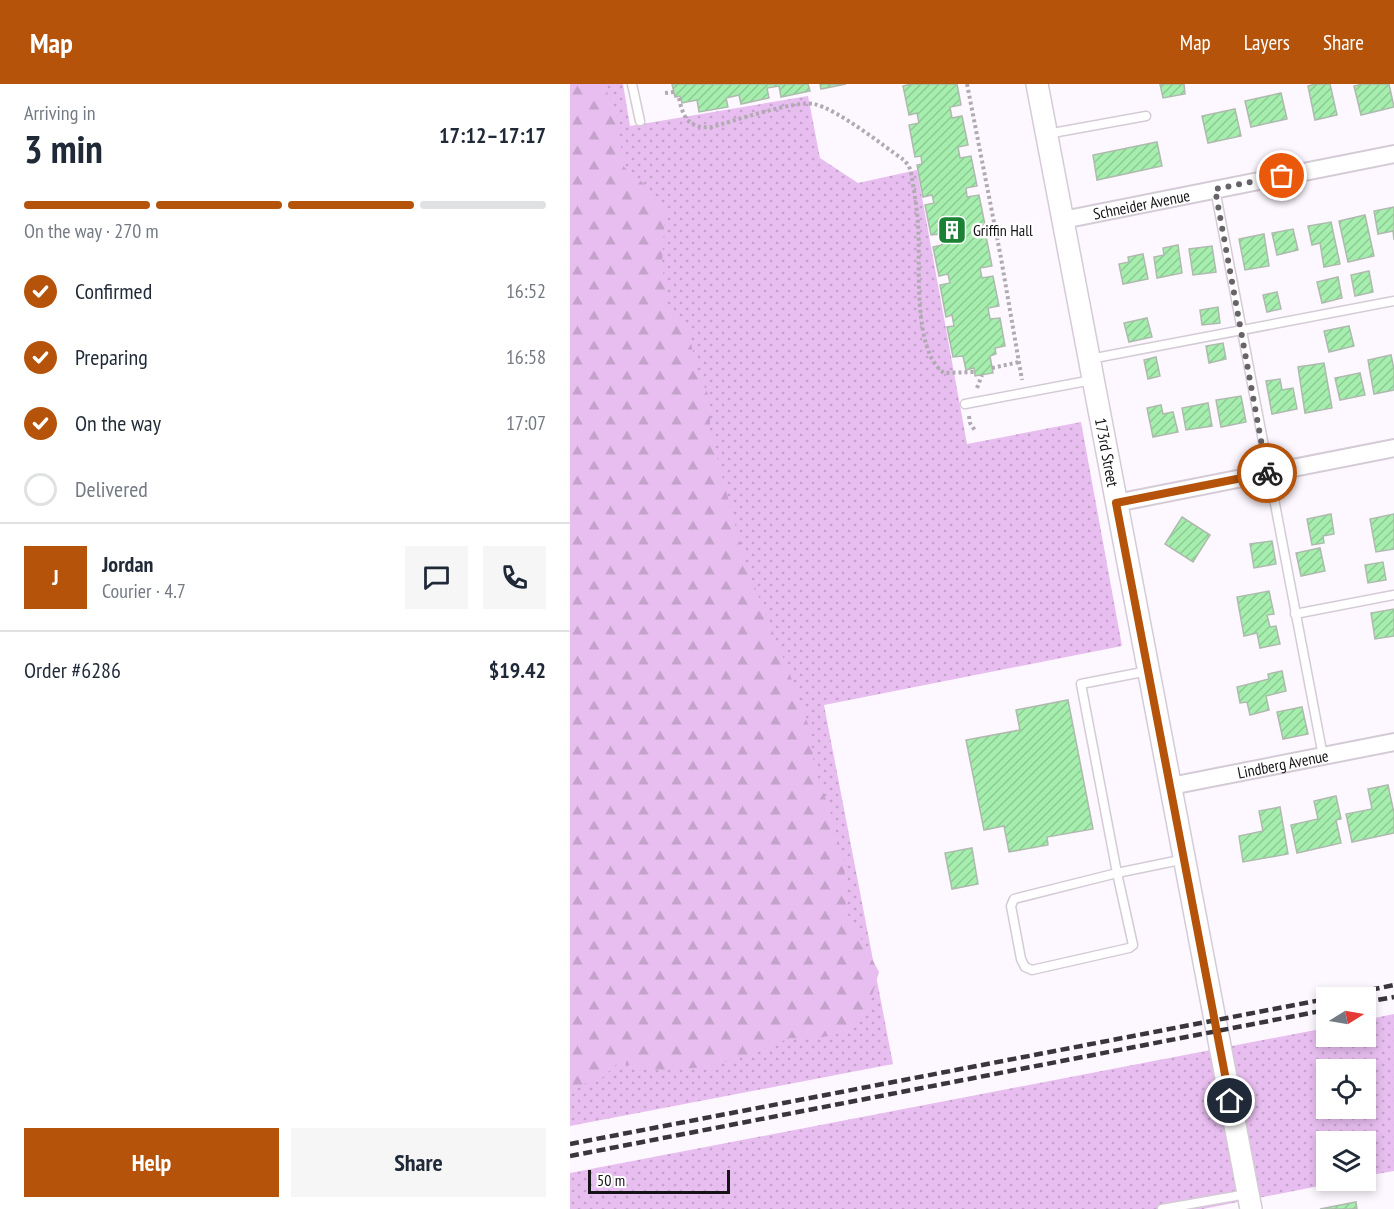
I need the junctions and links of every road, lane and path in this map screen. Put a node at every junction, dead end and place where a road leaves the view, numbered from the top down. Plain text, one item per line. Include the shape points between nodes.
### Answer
1 (632, 84) edge
2 (967, 84) edge
3 (1037, 84) edge
4 (674, 92) dead end
5 (665, 93) dead end
6 (679, 98) dead end
7 (1146, 116) dead end
8 (640, 121) dead end
9 (1047, 134) junction
10 (1394, 154) edge
11 (1215, 189) junction
12 (1063, 220) junction
13 (1394, 301) edge
14 (1242, 331) junction
15 (1019, 362) junction
16 (992, 368) dead end
17 (1091, 370) junction
18 (974, 372) dead end
19 (1024, 393) junction
20 (965, 404) dead end
21 (1394, 448) edge
22 (1268, 473) junction
23 (1116, 503) junction
24 (1394, 595) edge
25 (1295, 614) junction
26 (1148, 671) junction
27 (1394, 742) edge
28 (1323, 756) junction
29 (1171, 786) junction
30 (1185, 859) junction
31 (1117, 873) junction
32 (1249, 1201) edge
33 (1162, 1209) edge

1 - 8 lane
2 - 15 path
3 - 9 street, 173rd Street
4 - 5 path
6 - 18 path via 686,119 702,128 813,104 835,113 904,160 911,173 918,224 921,315 928,349 944,373
7 - 9 lane
9 - 12 street, 173rd Street
10 - 11 street, Schneider Avenue
11 - 12 street, Schneider Avenue
11 - 14 lane
12 - 17 street, 173rd Street
13 - 14 lane
14 - 17 lane
14 - 22 lane
15 - 16 path
15 - 19 path
17 - 19 lane
17 - 23 street, 173rd Street
19 - 20 lane
21 - 22 street
22 - 23 street
22 - 25 lane
23 - 26 street, 173rd Street
24 - 25 lane
25 - 28 lane
26 - 29 street, 173rd Street
26 - 31 lane via 1081,684
27 - 28 street, Lindberg Avenue
28 - 29 street, Lindberg Avenue
29 - 30 street, 173rd Street
30 - 31 lane
30 - 32 street, 173rd Street
31 - 31 lane via 1014,899 1011,906 1026,967 1032,970 1133,945
32 - 33 lane

